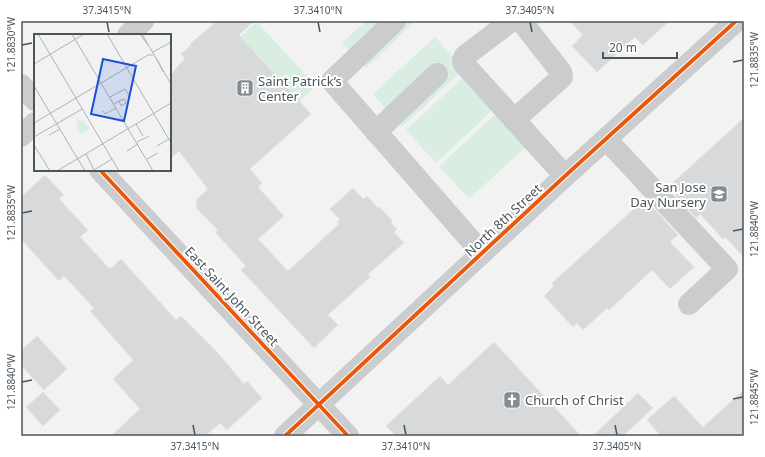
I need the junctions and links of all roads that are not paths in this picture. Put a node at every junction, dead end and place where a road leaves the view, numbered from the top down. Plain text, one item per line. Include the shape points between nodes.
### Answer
1 (143, 21) edge
2 (395, 21) edge
3 (511, 21) edge
4 (521, 21) edge
5 (736, 21) edge
6 (129, 34) edge
7 (437, 74) dead end
8 (21, 85) edge
9 (34, 99) edge
10 (514, 120) junction
11 (34, 124) edge
12 (376, 132) junction
13 (21, 136) edge
14 (606, 139) junction
15 (101, 171) edge
16 (565, 176) junction
17 (482, 253) junction
18 (689, 304) dead end
19 (320, 405) junction
20 (285, 436) edge
21 (348, 436) edge

1 - 6 street
2 - 12 street via 332,82
3 - 10 street via 463,60
4 - 10 street via 561,72 562,77
5 - 14 street, North 8th Street
7 - 12 street
8 - 9 street
10 - 16 street
11 - 13 street
12 - 17 street
14 - 16 street, North 8th Street
14 - 18 street via 727,269
15 - 19 street, East Saint John Street
16 - 17 street, North 8th Street
17 - 19 street, North 8th Street
19 - 20 street, North 8th Street
19 - 21 street, East Saint John Street

